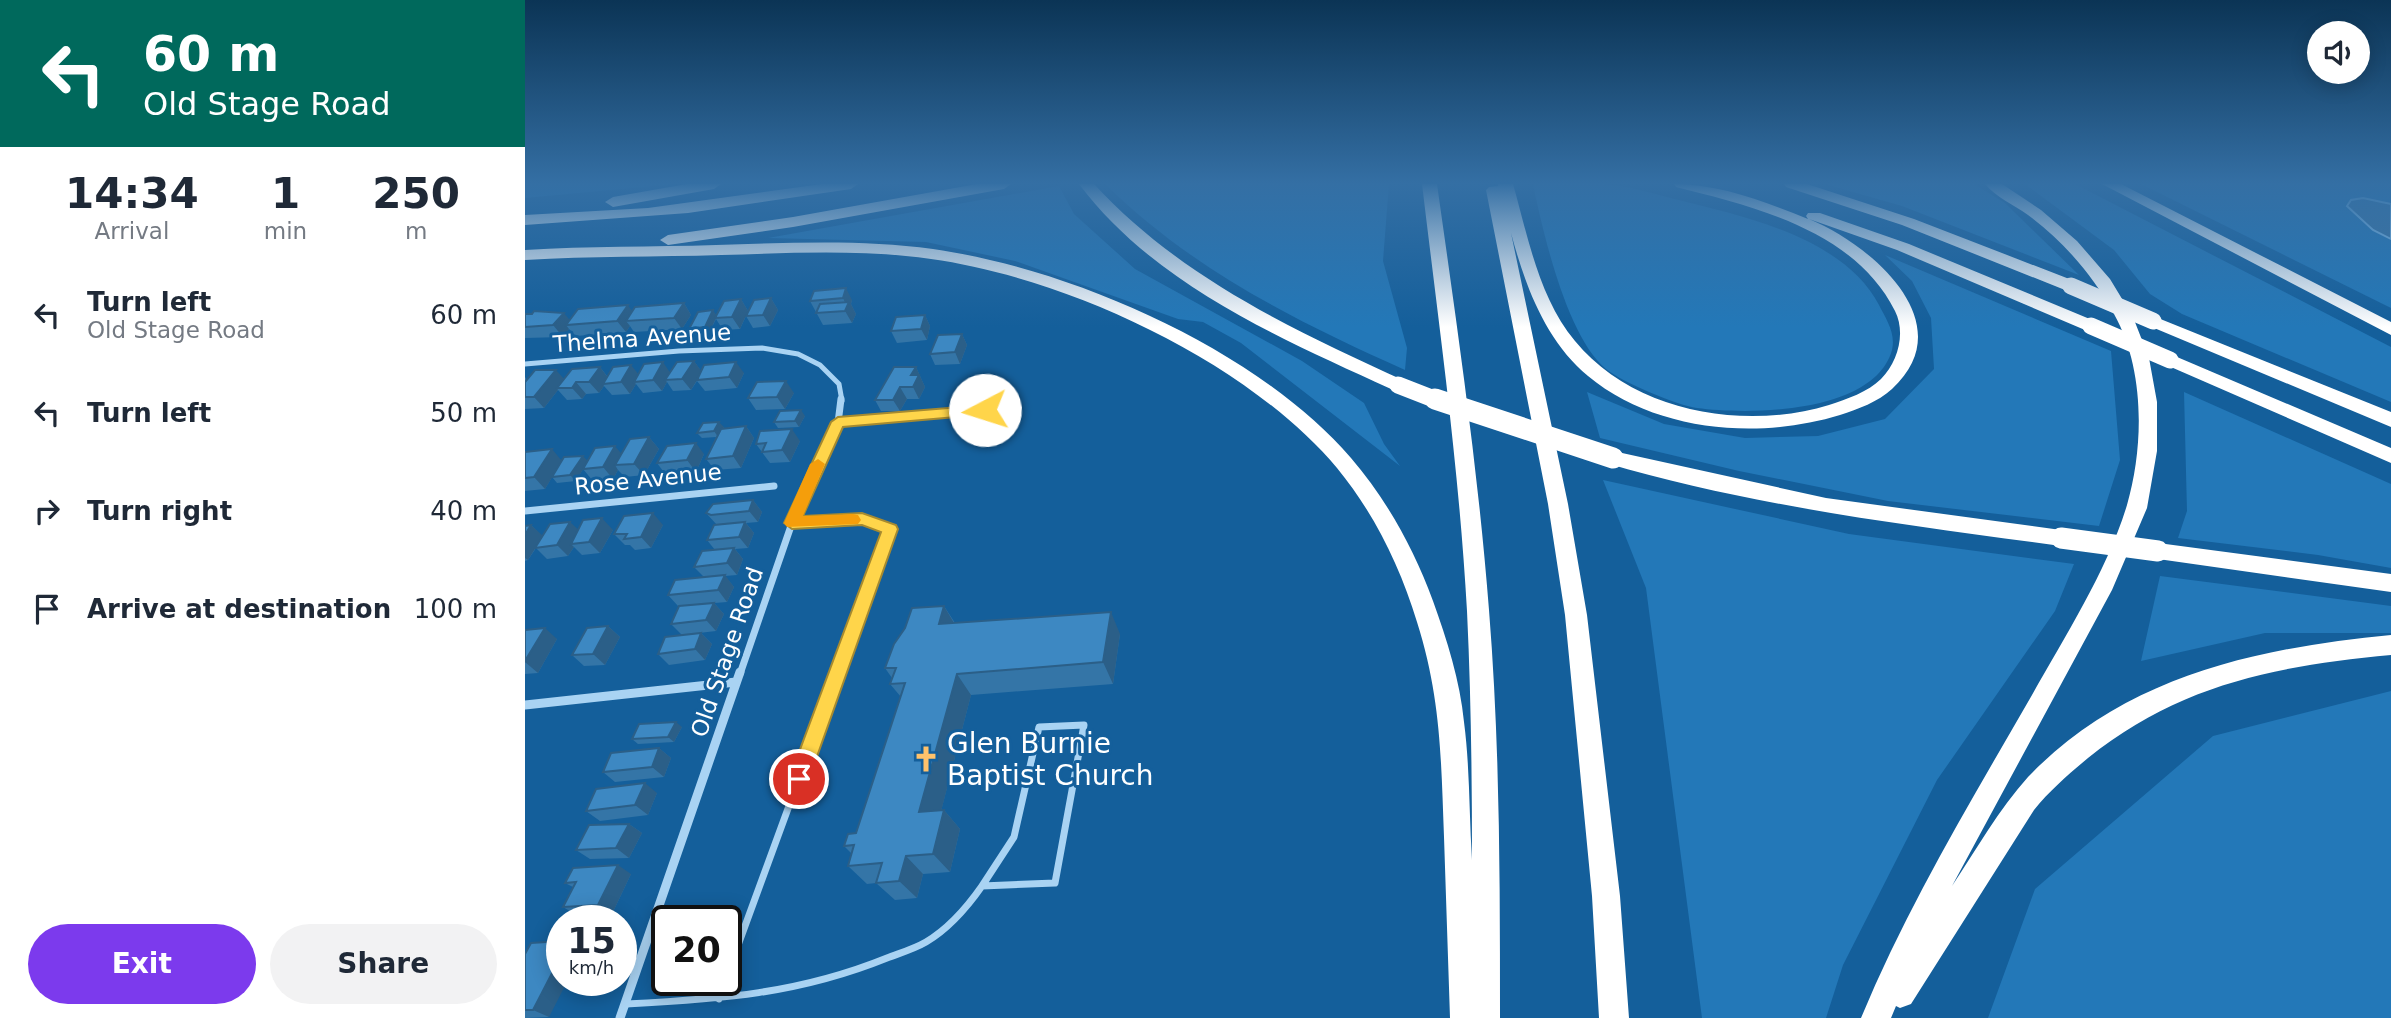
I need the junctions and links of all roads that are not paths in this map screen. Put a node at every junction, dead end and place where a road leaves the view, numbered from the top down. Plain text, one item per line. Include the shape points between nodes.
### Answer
1 (724, 232) edge
2 (1132, 232) edge
3 (1435, 232) edge
4 (1503, 232) edge
5 (1520, 232) edge
6 (1819, 232) edge
7 (1858, 232) edge
8 (1932, 232) edge
9 (2059, 232) edge
10 (2200, 232) edge
11 (2200, 232) edge
12 (2205, 234) junction
13 (561, 254) junction
14 (525, 255) edge
15 (2391, 330) edge
16 (762, 348) joint
17 (525, 364) edge
18 (985, 410) dead end
19 (2391, 420) edge
20 (838, 422) junction
21 (2391, 456) edge
22 (774, 486) dead end
23 (525, 511) edge
24 (792, 523) junction
25 (2391, 583) edge
26 (2391, 645) edge
27 (736, 681) junction
28 (525, 705) edge
29 (982, 886) junction
30 (742, 935) edge
31 (720, 996) edge
32 (719, 999) junction
33 (626, 1004) junction
34 (620, 1018) edge
35 (1465, 1018) edge
36 (1485, 1018) edge
37 (1613, 1018) edge
38 (1876, 1018) edge
39 (1883, 1018) edge

1 - 13 highway
2 - 25 highway, bridge via 1194,278 1290,334 1398,385 1469,413 1613,458 1826,506
3 - 36 highway via 1478,612
4 - 37 highway via 1576,615 1606,896
5 - 6 highway via 1541,298 1555,325 1592,370 1616,387 1681,413 1758,423 1797,421 1865,399 1887,383 1904,362 1909,326 1902,304 1876,269
7 - 21 highway, bridge
8 - 19 highway, bridge
9 - 38 highway via 2110,288 2144,367 2147,453 2137,505 2110,575 1931,897
10 - 12 highway
11 - 12 highway
12 - 15 highway
13 - 14 highway
13 - 35 highway via 842,247 961,259 1053,285 1149,324 1242,377 1320,437 1378,509 1397,544 1418,588 1448,696
16 - 17 street, Thelma Avenue
16 - 20 street, Old Stage Road via 798,354 820,365 839,384
18 - 20 lane
20 - 24 street, Old Stage Road
22 - 23 street, Rose Avenue
24 - 27 street, Old Stage Road
24 - 30 lane via 862,519 890,529
26 - 39 highway via 2258,662 2199,679 2095,735 2035,789
27 - 28 street
27 - 33 street, Old Stage Road
29 - 29 lane via 1014,837 1039,727 1084,725 1055,883
29 - 32 lane via 967,907 927,942 843,976
31 - 32 lane
32 - 33 lane
33 - 34 street, Old Stage Road

